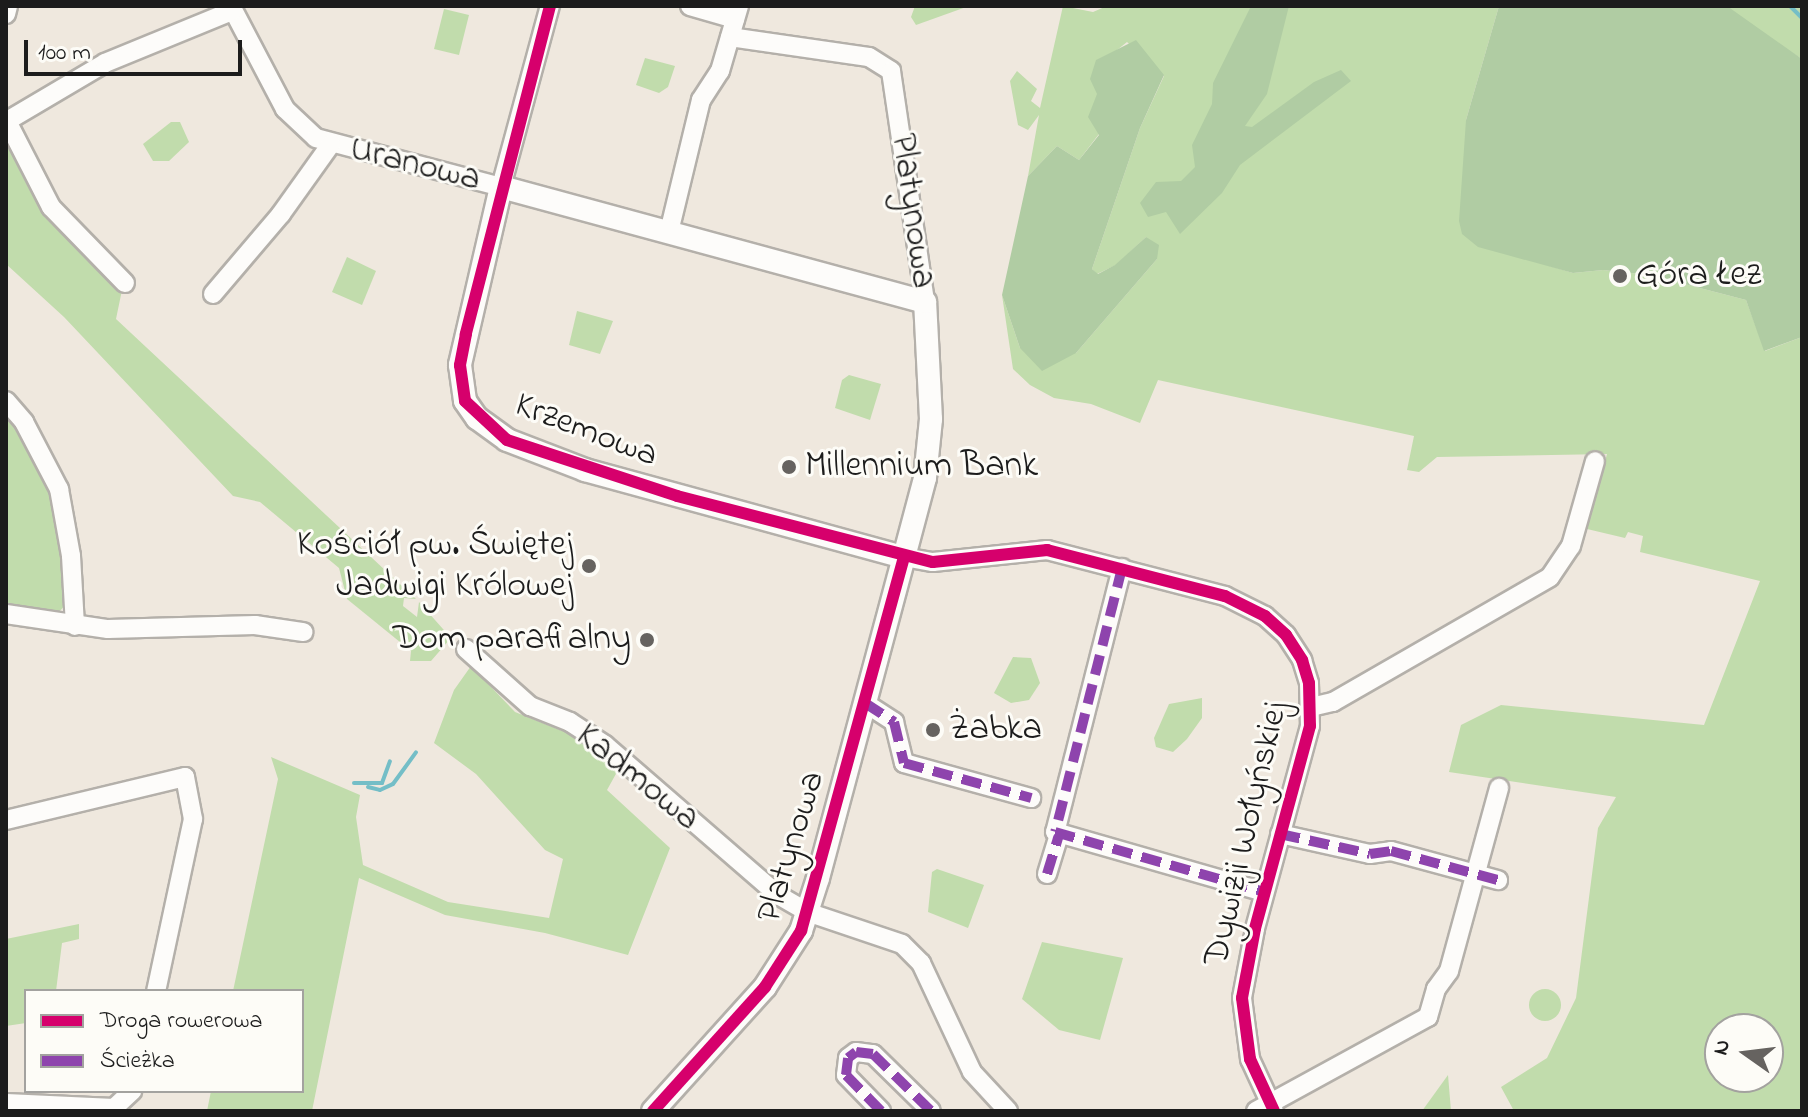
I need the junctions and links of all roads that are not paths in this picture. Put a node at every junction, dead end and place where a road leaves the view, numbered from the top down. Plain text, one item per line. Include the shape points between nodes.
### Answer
1 (8, 6) edge
2 (550, 6) edge
3 (690, 6) edge
4 (232, 8) edge
5 (6, 14) edge
6 (735, 20) edge
7 (6, 120) edge
8 (331, 144) junction
9 (501, 187) junction
10 (669, 232) junction
11 (125, 283) dead end
12 (213, 294) dead end
13 (925, 302) junction
14 (6, 401) edge
15 (1595, 461) dead end
16 (904, 557) junction
17 (1122, 568) junction
18 (6, 614) edge
19 (75, 626) junction
20 (303, 632) dead end
21 (466, 649) dead end
22 (865, 703) junction
23 (1311, 707) junction
24 (1499, 788) dead end
25 (1031, 798) dead end
26 (6, 820) edge
27 (1280, 834) junction
28 (1058, 837) junction
29 (1047, 874) dead end
30 (1476, 874) junction
31 (1498, 880) dead end
32 (1264, 892) junction
33 (807, 912) junction
34 (156, 989) edge
35 (130, 1093) edge
36 (6, 1103) edge
37 (1266, 1109) edge
38 (653, 1111) edge
39 (881, 1111) edge
40 (931, 1111) edge
41 (1008, 1111) edge

1 - 5 street
2 - 9 street, Krzemowa
3 - 6 street
4 - 7 street via 105,63
4 - 8 street, Uranowa via 285,109 307,132
6 - 10 street via 720,71 701,100
6 - 13 street, Platynowa via 882,60 891,71
7 - 11 street via 51,207
8 - 9 street, Uranowa
8 - 12 street
9 - 10 street, Uranowa
9 - 16 street, Krzemowa via 460,365 465,401 477,418 507,440 585,470
10 - 13 street, Uranowa
13 - 16 street, Platynowa via 929,453
14 - 19 street via 24,422 59,489 71,556
15 - 23 street via 1571,546 1550,577 1333,702
16 - 17 street, Dywizji Wołyńskiej via 933,562 1047,550
16 - 22 street, Platynowa
17 - 23 street, Dywizji Wołyńskiej via 1225,596 1265,616 1302,660
17 - 28 street
18 - 19 street
19 - 20 street via 255,625
21 - 33 street, Kadmowa via 530,706 588,732 778,895
22 - 25 street via 894,722 904,763
22 - 33 street, Platynowa
23 - 27 street, Dywizji Wołyńskiej
24 - 30 street
26 - 34 street via 185,777 193,819
27 - 30 street via 1370,854 1391,851
27 - 32 street, Dywizji Wołyńskiej
28 - 29 street
28 - 32 street
30 - 31 street
30 - 37 street via 1449,971 1436,989 1428,1017
32 - 37 street, Dywizji Wołyńskiej via 1242,998 1250,1059
33 - 38 street, Platynowa via 794,946 765,987
33 - 41 street, Kadmowa via 902,944 911,952 972,1072
35 - 36 street via 114,1108
39 - 40 street via 846,1075 848,1058 856,1052 873,1054

